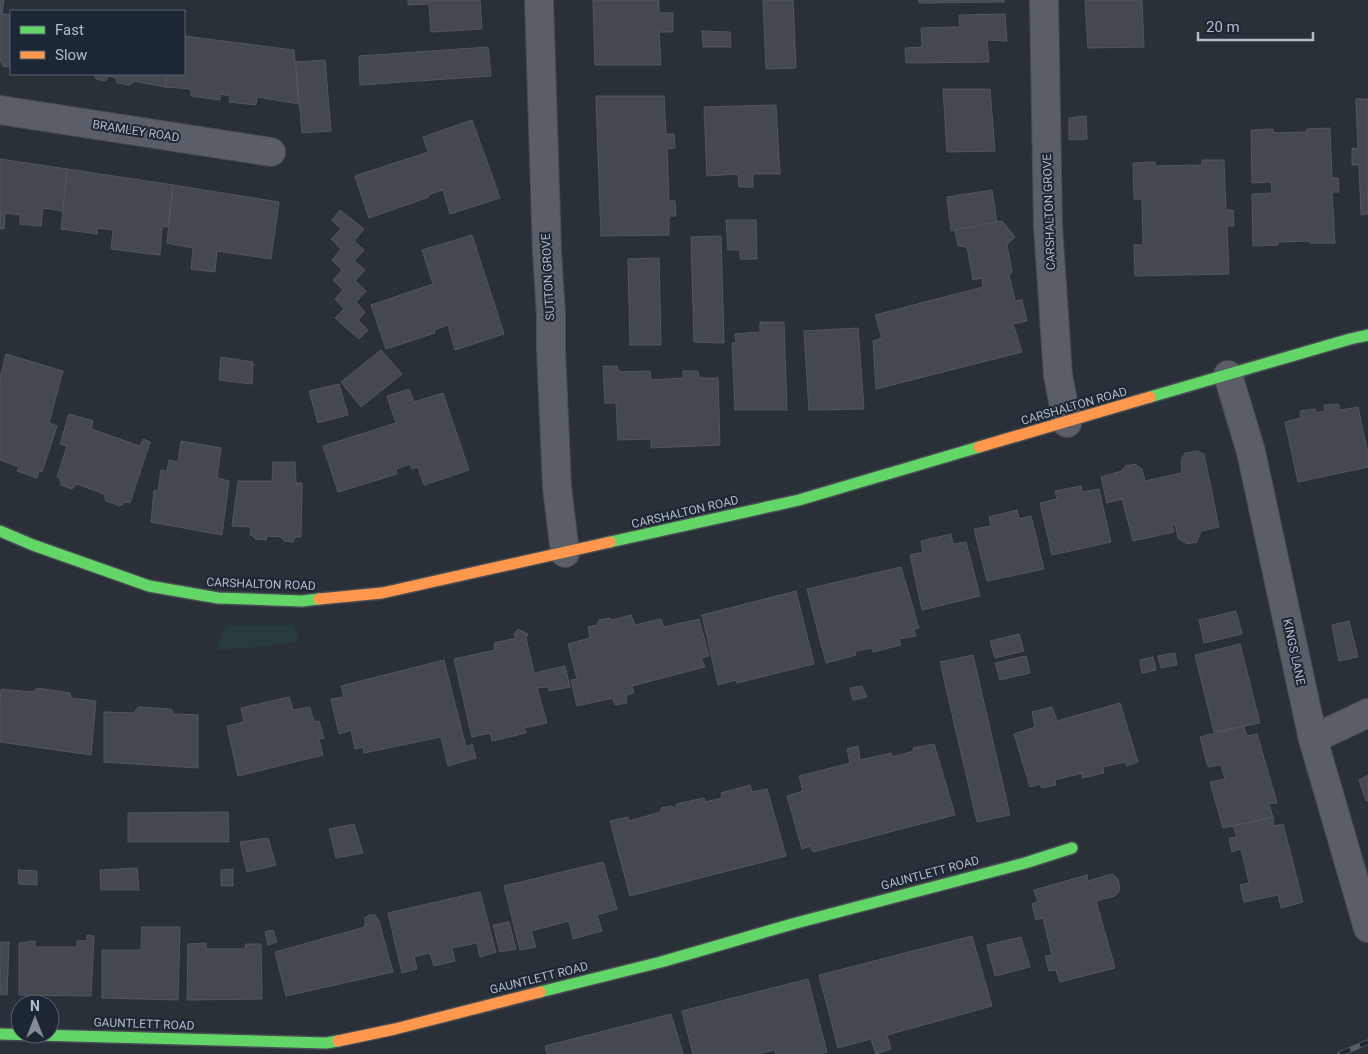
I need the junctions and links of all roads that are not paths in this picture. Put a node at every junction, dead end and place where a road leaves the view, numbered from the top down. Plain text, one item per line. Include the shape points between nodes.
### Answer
1 (539, 0) edge
2 (1044, 0) edge
3 (0, 110) edge
4 (271, 152) dead end
5 (1368, 335) edge
6 (1228, 375) junction
7 (1067, 423) junction
8 (0, 531) edge
9 (565, 553) junction
10 (1368, 713) edge
11 (1313, 739) junction
12 (1072, 848) dead end
13 (1368, 928) edge
14 (0, 1034) edge

1 - 9 street, SUTTON GROVE via 557,487
2 - 7 street, CARSHALTON GROVE via 1048,226 1058,375
3 - 4 street, BRAMLEY ROAD
5 - 6 main road, CARSHALTON ROAD
6 - 7 main road, CARSHALTON ROAD
6 - 11 street, KINGS LANE via 1251,452
7 - 9 main road, CARSHALTON ROAD via 799,500
8 - 9 main road, CARSHALTON ROAD via 149,586 218,598 302,601 382,593
10 - 11 street
11 - 13 street, KINGS LANE
12 - 14 main road, GAUNTLETT ROAD via 661,962 395,1029 326,1042

